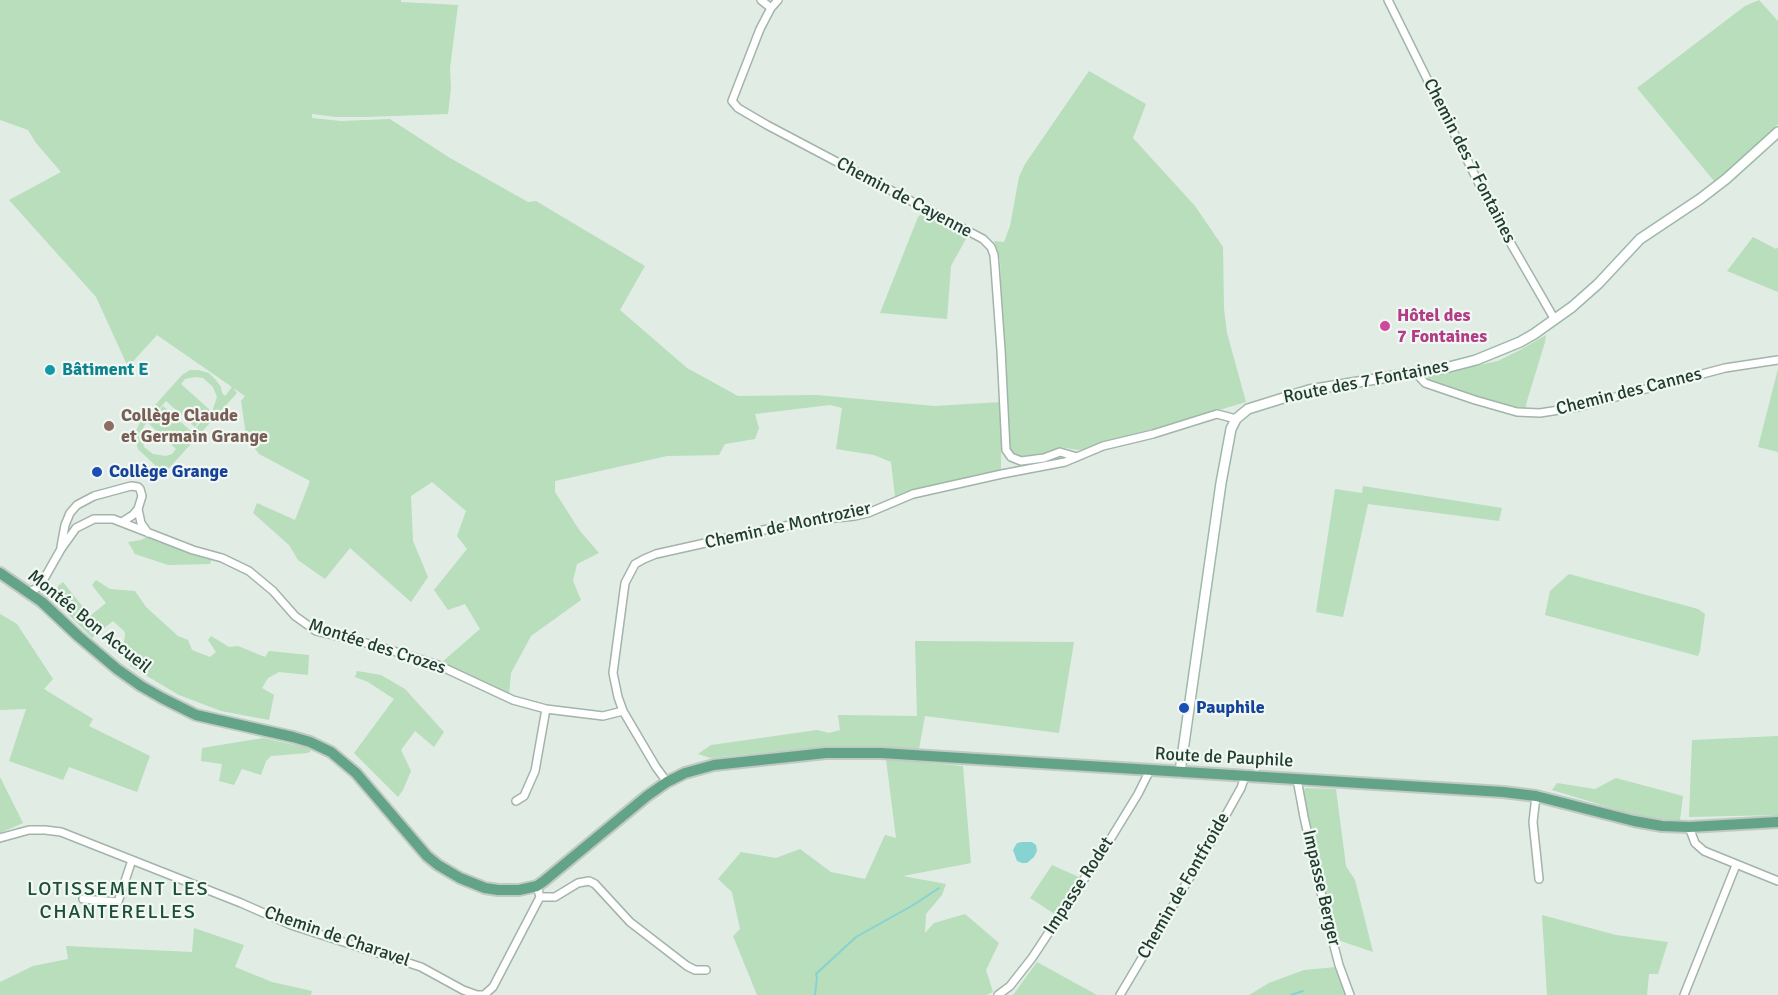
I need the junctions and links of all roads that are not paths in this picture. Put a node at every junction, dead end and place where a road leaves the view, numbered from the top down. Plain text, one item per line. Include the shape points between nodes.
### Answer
1 (761, 0) edge
2 (778, 0) edge
3 (1388, 0) edge
4 (771, 8) junction
5 (1778, 132) edge
6 (1555, 320) junction
7 (1778, 360) edge
8 (1416, 373) junction
9 (1236, 419) junction
10 (1077, 457) junction
11 (138, 509) junction
12 (122, 522) junction
13 (150, 534) junction
14 (61, 549) junction
15 (0, 573) edge
16 (30, 592) junction
17 (546, 709) junction
18 (623, 711) junction
19 (1150, 770) junction
20 (1180, 772) junction
21 (1245, 776) junction
22 (1297, 779) junction
23 (667, 782) junction
24 (1536, 796) junction
25 (516, 801) dead end
26 (1778, 822) edge
27 (1689, 827) junction
28 (0, 838) edge
29 (132, 860) junction
30 (1736, 865) junction
31 (1539, 879) dead end
32 (1778, 881) edge
33 (537, 886) junction
34 (540, 897) junction
35 (83, 899) dead end
36 (706, 970) dead end
37 (484, 995) edge
38 (998, 995) edge
39 (1120, 995) edge
40 (1350, 995) edge
41 (1684, 995) edge

1 - 4 street
2 - 4 street, Chemin de Cayenne
3 - 6 street, Chemin des 7 Fontaines via 1495,216
4 - 10 street, Chemin de Cayenne via 732,101 767,125 983,239 991,247 1002,350 1006,450 1021,461 1060,452
5 - 6 street, Route des 7 Fontaines via 1726,179 1640,239 1588,293
6 - 8 street, Route des 7 Fontaines via 1499,351
7 - 8 street, Chemin des Cannes via 1725,368 1578,407 1540,413 1517,412 1474,400 1425,383
8 - 9 street, Route des 7 Fontaines via 1310,390 1248,409
9 - 10 street, Chemin de Montrozier via 1217,414
9 - 20 street via 1220,492
10 - 18 street, Chemin de Montrozier via 913,494 868,513 768,529 656,554 635,564 622,596 613,673
11 - 12 street
11 - 13 street, Montée des Crozes via 141,523
11 - 14 street, Montée des Crozes via 142,492 134,486 76,505 65,525
12 - 13 street, Montée des Crozes
12 - 14 street, Montée des Crozes via 108,518 87,521 76,528
13 - 17 street, Montée des Crozes via 249,571 316,631 438,665 513,700
14 - 16 street, Montée des Crozes via 40,586
15 - 16 main road, Montée Bon Accueil
16 - 33 main road, Montée Bon Accueil via 117,669 162,698 196,715 293,737 331,752 361,777 427,856 450,873 472,884 498,890
17 - 18 street, Montée des Crozes via 603,716
17 - 25 street via 535,771 524,796
18 - 23 street, Chemin de Montrozier
19 - 20 main road, Route de Pauphile
19 - 23 main road, Route de Pauphile via 849,752 714,765 685,772
19 - 38 street, Impasse Rodet via 1032,958
20 - 21 main road, Route de Pauphile
21 - 22 main road, Route de Pauphile
21 - 39 street, Chemin de Fontfroide via 1194,872
22 - 24 main road, Route de Pauphile
22 - 40 street, Impasse Berger via 1327,919
23 - 33 main road, Montée Bon Accueil
24 - 27 main road, Route de Pauphile via 1634,821
24 - 31 street via 1533,822
26 - 27 main road, Route de Pauphile
27 - 30 street via 1698,847
28 - 29 street, Chemin de Charavel via 29,830 54,830
29 - 35 street via 118,902
29 - 37 street, Chemin de Charavel via 291,925 421,967 470,993
30 - 32 street
30 - 41 street
33 - 34 street
34 - 36 street via 555,897 584,881 595,884 630,922 687,966
34 - 37 street, Chemin de Charavel via 493,987

